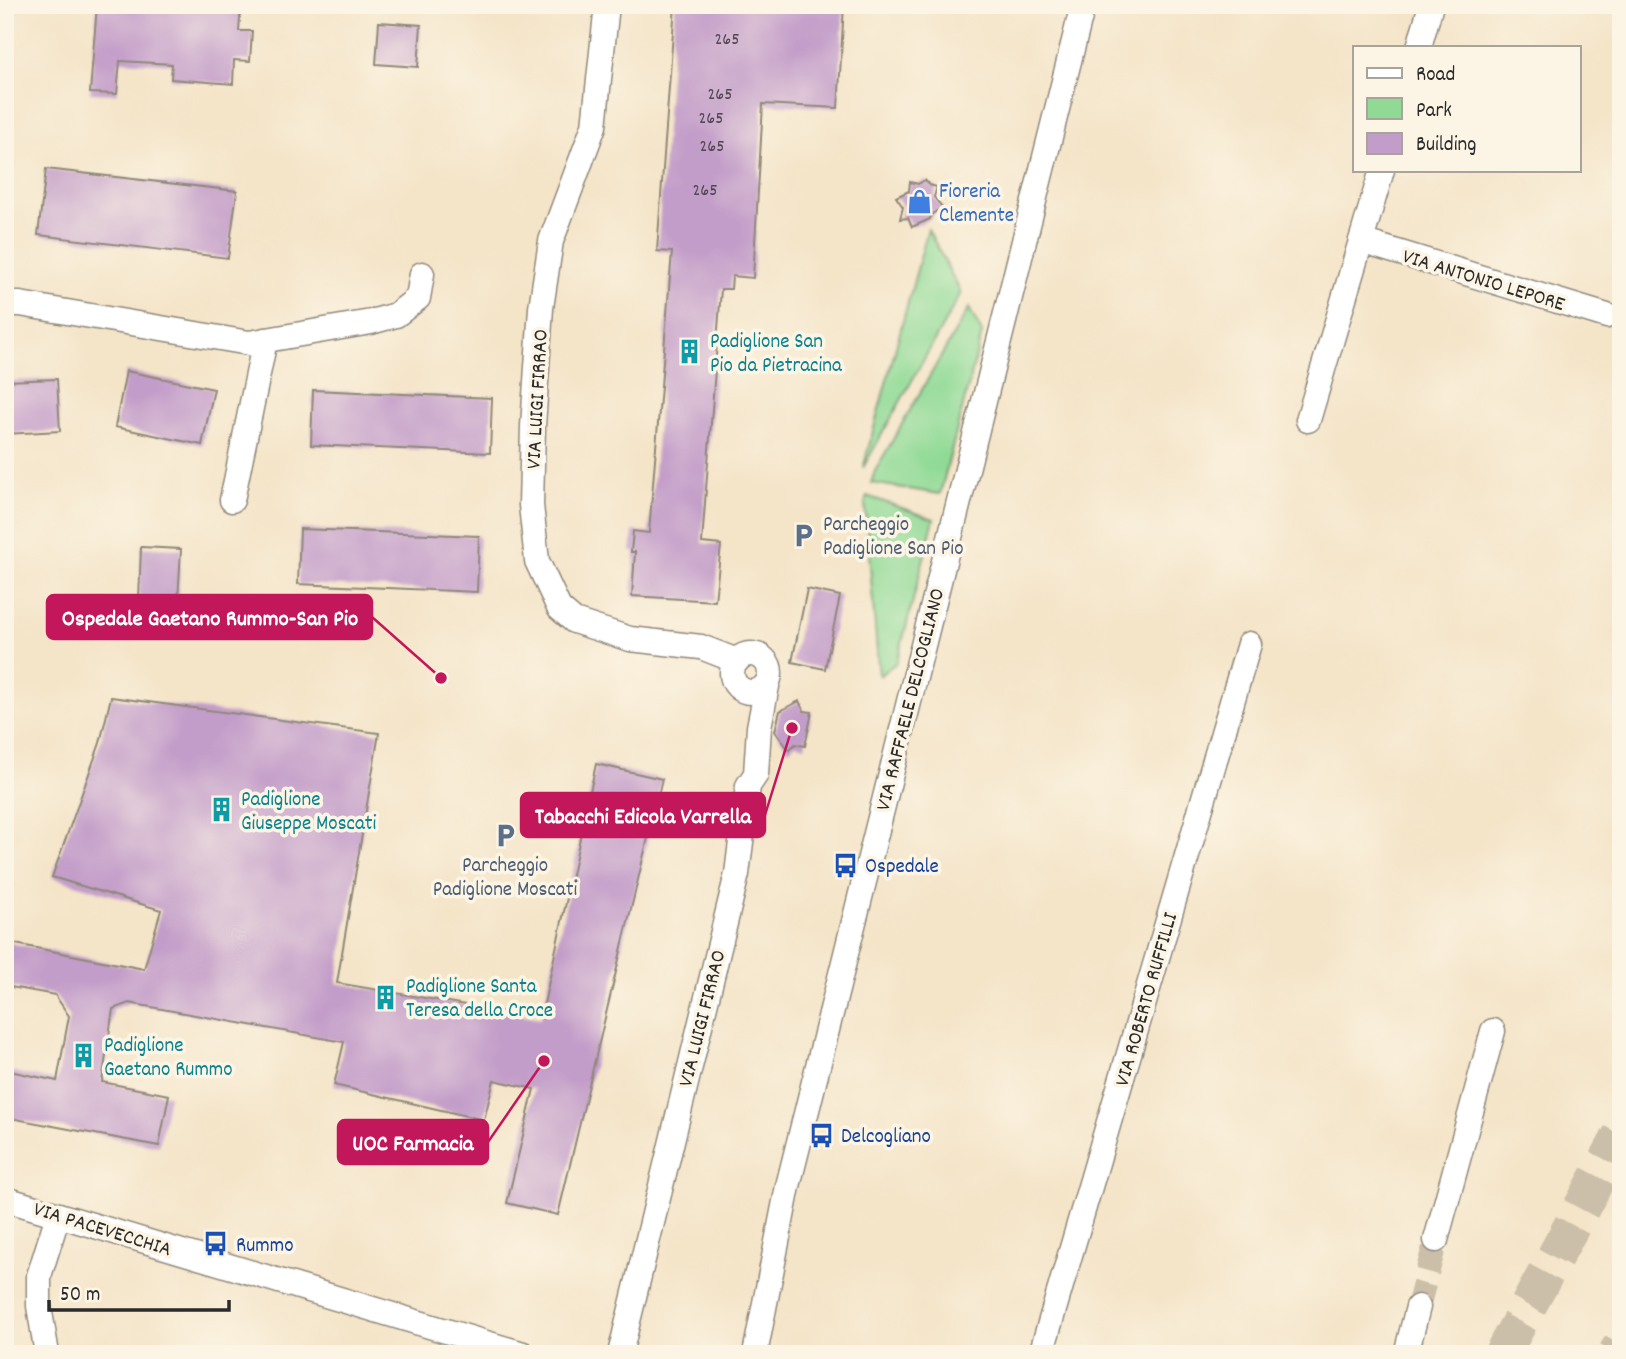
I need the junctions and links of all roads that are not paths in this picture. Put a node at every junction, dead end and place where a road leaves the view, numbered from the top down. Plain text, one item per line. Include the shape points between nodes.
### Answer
1 (607, 5) edge
2 (1083, 5) edge
3 (1432, 5) edge
4 (1419, 46) edge
5 (1381, 172) edge
6 (1361, 241) junction
7 (422, 274) dead end
8 (5, 304) edge
9 (1607, 316) dead end
10 (265, 340) junction
11 (1308, 419) dead end
12 (232, 500) dead end
13 (1249, 644) dead end
14 (1493, 1031) dead end
15 (5, 1199) edge
16 (58, 1214) junction
17 (1436, 1240) tunnel mouth
18 (1418, 1307) tunnel mouth
19 (47, 1354) edge
20 (523, 1354) edge
21 (620, 1354) edge
22 (755, 1354) edge
23 (1041, 1354) edge
24 (1406, 1354) edge

1 - 21 street, VIA LUIGI FIRRAO via 594,126 551,241 541,308 531,505 537,561 559,608 574,621 630,639 701,647 737,661 747,655 764,659 770,669 737,874
2 - 22 street, VIA RAFFAELE DELCOGLIANO via 788,1186
3 - 4 street
5 - 6 street
6 - 9 street, VIA ANTONIO LEPORE
6 - 11 street
7 - 10 street via 418,298 396,315
8 - 10 street via 249,343
10 - 12 street
13 - 23 street, VIA ROBERTO RUFFILLI
14 - 17 street
15 - 16 street, VIA PACEVECCHIA
16 - 19 street via 40,1276 39,1306
16 - 20 street, VIA PACEVECCHIA
18 - 24 street

